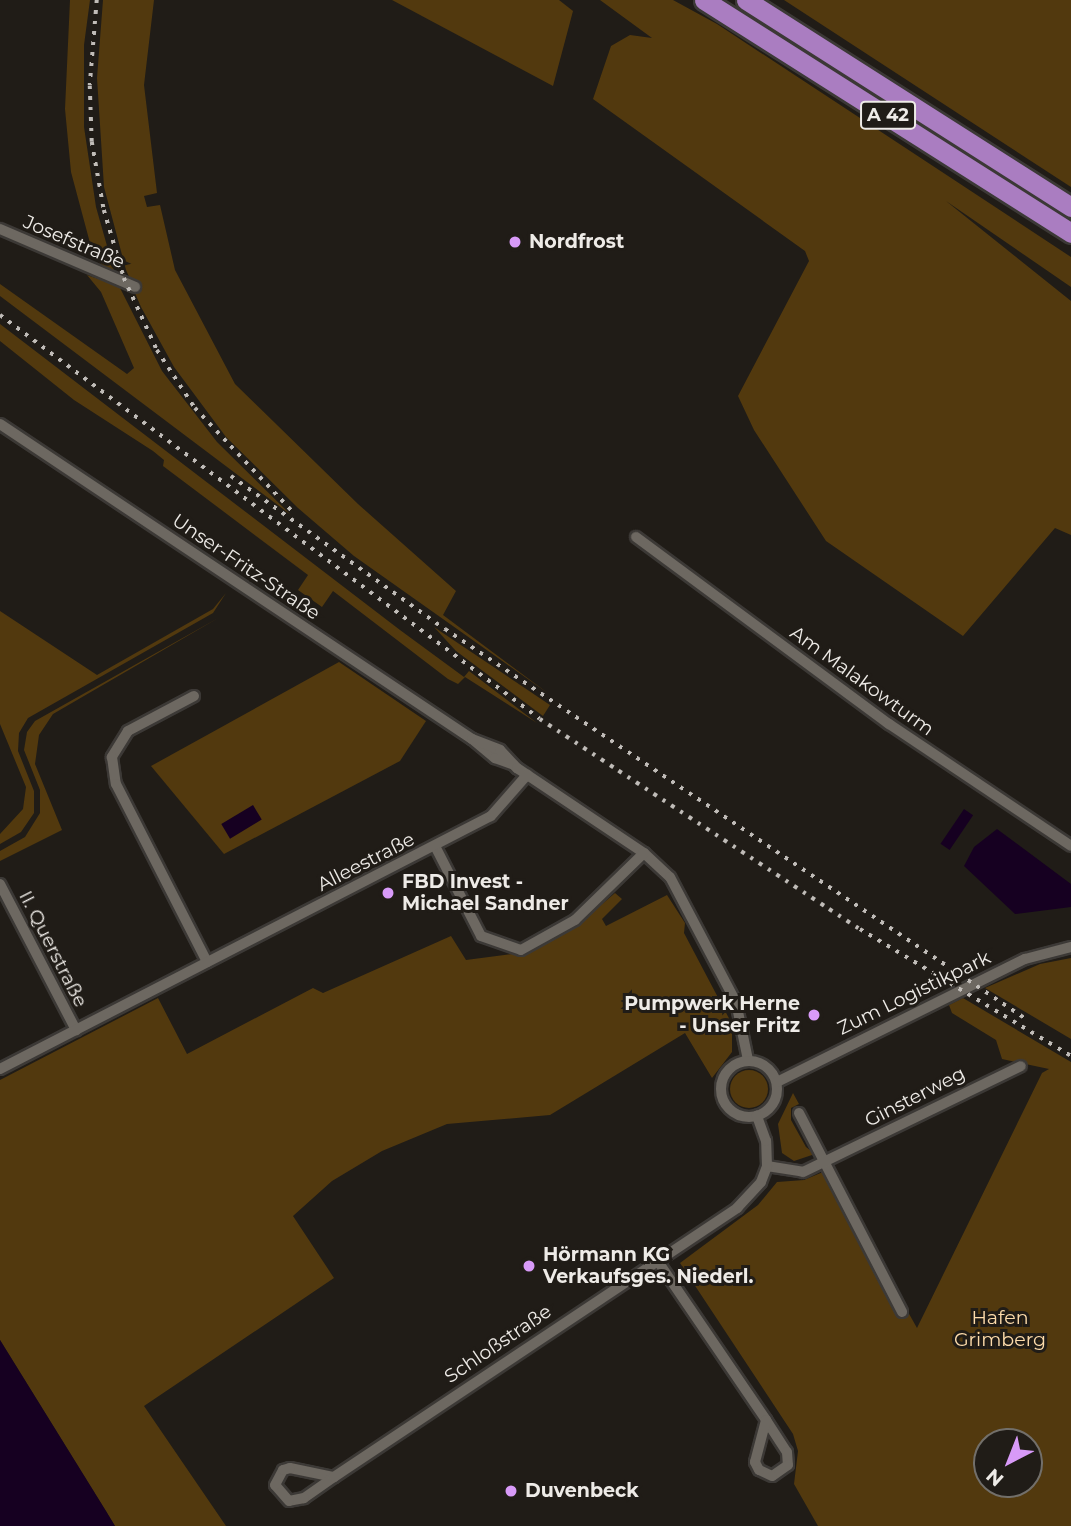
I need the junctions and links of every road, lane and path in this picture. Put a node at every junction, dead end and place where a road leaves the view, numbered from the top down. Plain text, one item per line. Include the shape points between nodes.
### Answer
1 (704, 0) edge
2 (746, 0) edge
3 (1071, 207) edge
4 (0, 229) edge
5 (1071, 233) edge
6 (135, 287) dead end
7 (0, 424) edge
8 (636, 537) dead end
9 (194, 695) dead end
10 (527, 775) junction
11 (435, 846) junction
12 (1071, 846) edge
13 (644, 853) junction
14 (0, 884) edge
15 (1071, 947) edge
16 (207, 962) junction
17 (76, 1030) junction
18 (748, 1060) junction
19 (1021, 1066) dead end
20 (0, 1069) edge
21 (777, 1082) junction
22 (800, 1113) dead end
23 (757, 1116) junction
24 (825, 1161) junction
25 (767, 1166) junction
26 (657, 1260) junction
27 (902, 1312) dead end
28 (766, 1420) junction
29 (334, 1477) junction

1 - 5 highway, A 42
2 - 3 highway, A 42
4 - 6 street, Josefstraße
7 - 10 street, Unser-Fritz-Straße via 472,739 500,750
8 - 12 street, Am Malakowturm via 889,724
9 - 16 street via 128,731 112,757 116,784
10 - 11 street, Alleestraße via 491,816
10 - 13 street
11 - 13 street via 481,936 521,950 575,920
11 - 16 street, Alleestraße
13 - 18 street via 677,887 707,942 743,1020
14 - 17 street, II. Querstraße
15 - 21 street, Zum Logistikpark via 1025,959
16 - 17 street, Alleestraße
17 - 20 street, Alleestraße
18 - 21 street via 769,1068
18 - 23 street via 728,1069 720,1090 724,1104 735,1114
19 - 24 street, Ginsterweg
21 - 23 street via 774,1103
22 - 24 street
23 - 25 street
24 - 25 street, Ginsterweg via 803,1172
24 - 27 street
25 - 26 street, Schloßstraße via 761,1182 737,1208
26 - 28 street
26 - 29 street, Schloßstraße
28 - 28 street via 789,1459 784,1470 772,1476 759,1470 755,1462
29 - 29 street, Schloßstraße via 295,1501 282,1497 275,1485 283,1470 290,1468

